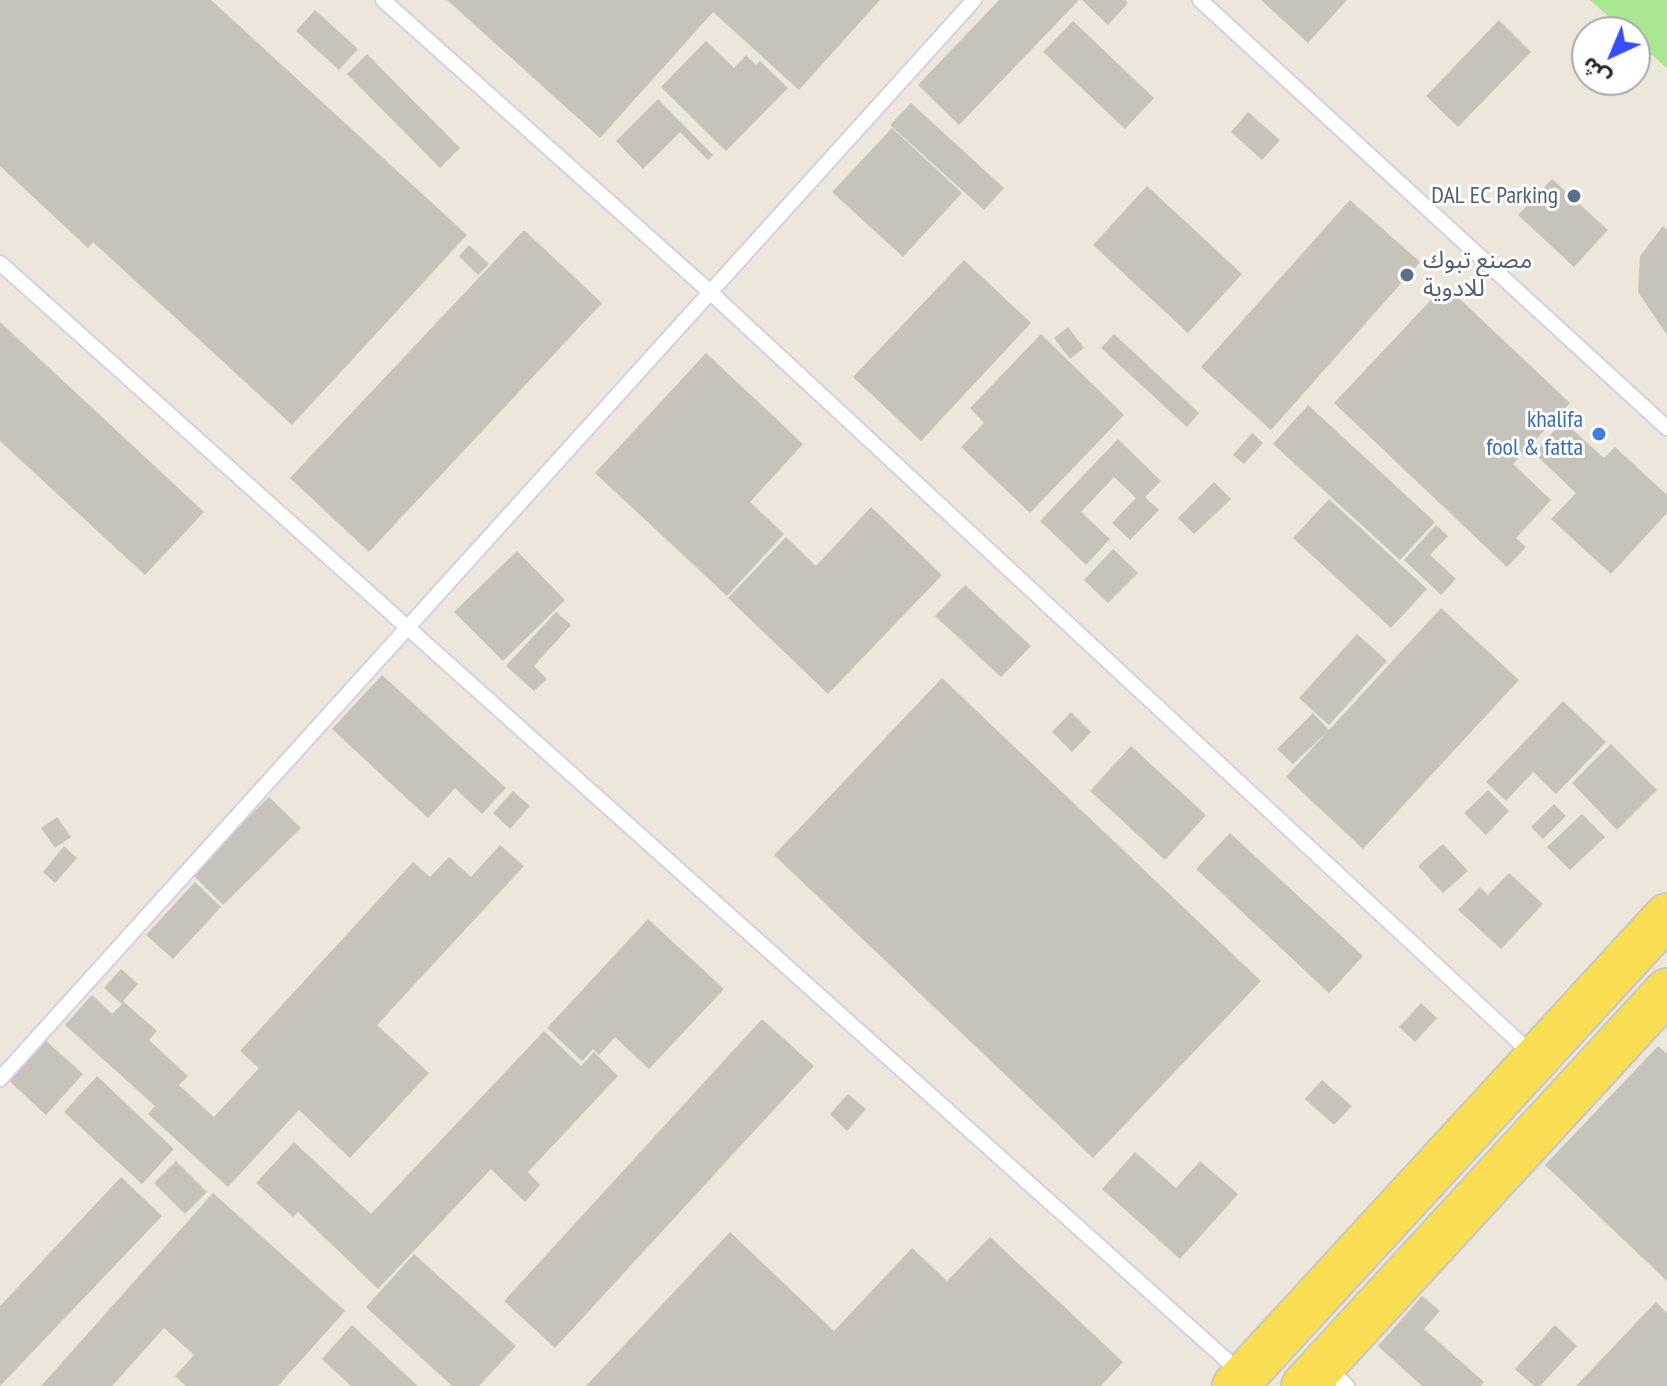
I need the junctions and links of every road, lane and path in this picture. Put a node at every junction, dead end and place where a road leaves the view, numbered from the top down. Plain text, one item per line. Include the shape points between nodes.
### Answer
1 (383, 0) edge
2 (974, 0) edge
3 (1200, 0) edge
4 (0, 263) edge
5 (710, 292) junction
6 (1667, 428) edge
7 (408, 627) junction
8 (1667, 916) edge
9 (1667, 991) edge
10 (1537, 1059) junction
11 (0, 1079) edge
12 (1325, 1379) edge
13 (1239, 1381) edge

1 - 5 lane
2 - 5 lane
3 - 6 lane
4 - 7 lane
5 - 7 lane
5 - 10 lane
7 - 11 lane
7 - 13 lane
8 - 10 main road
9 - 12 main road
10 - 13 main road

